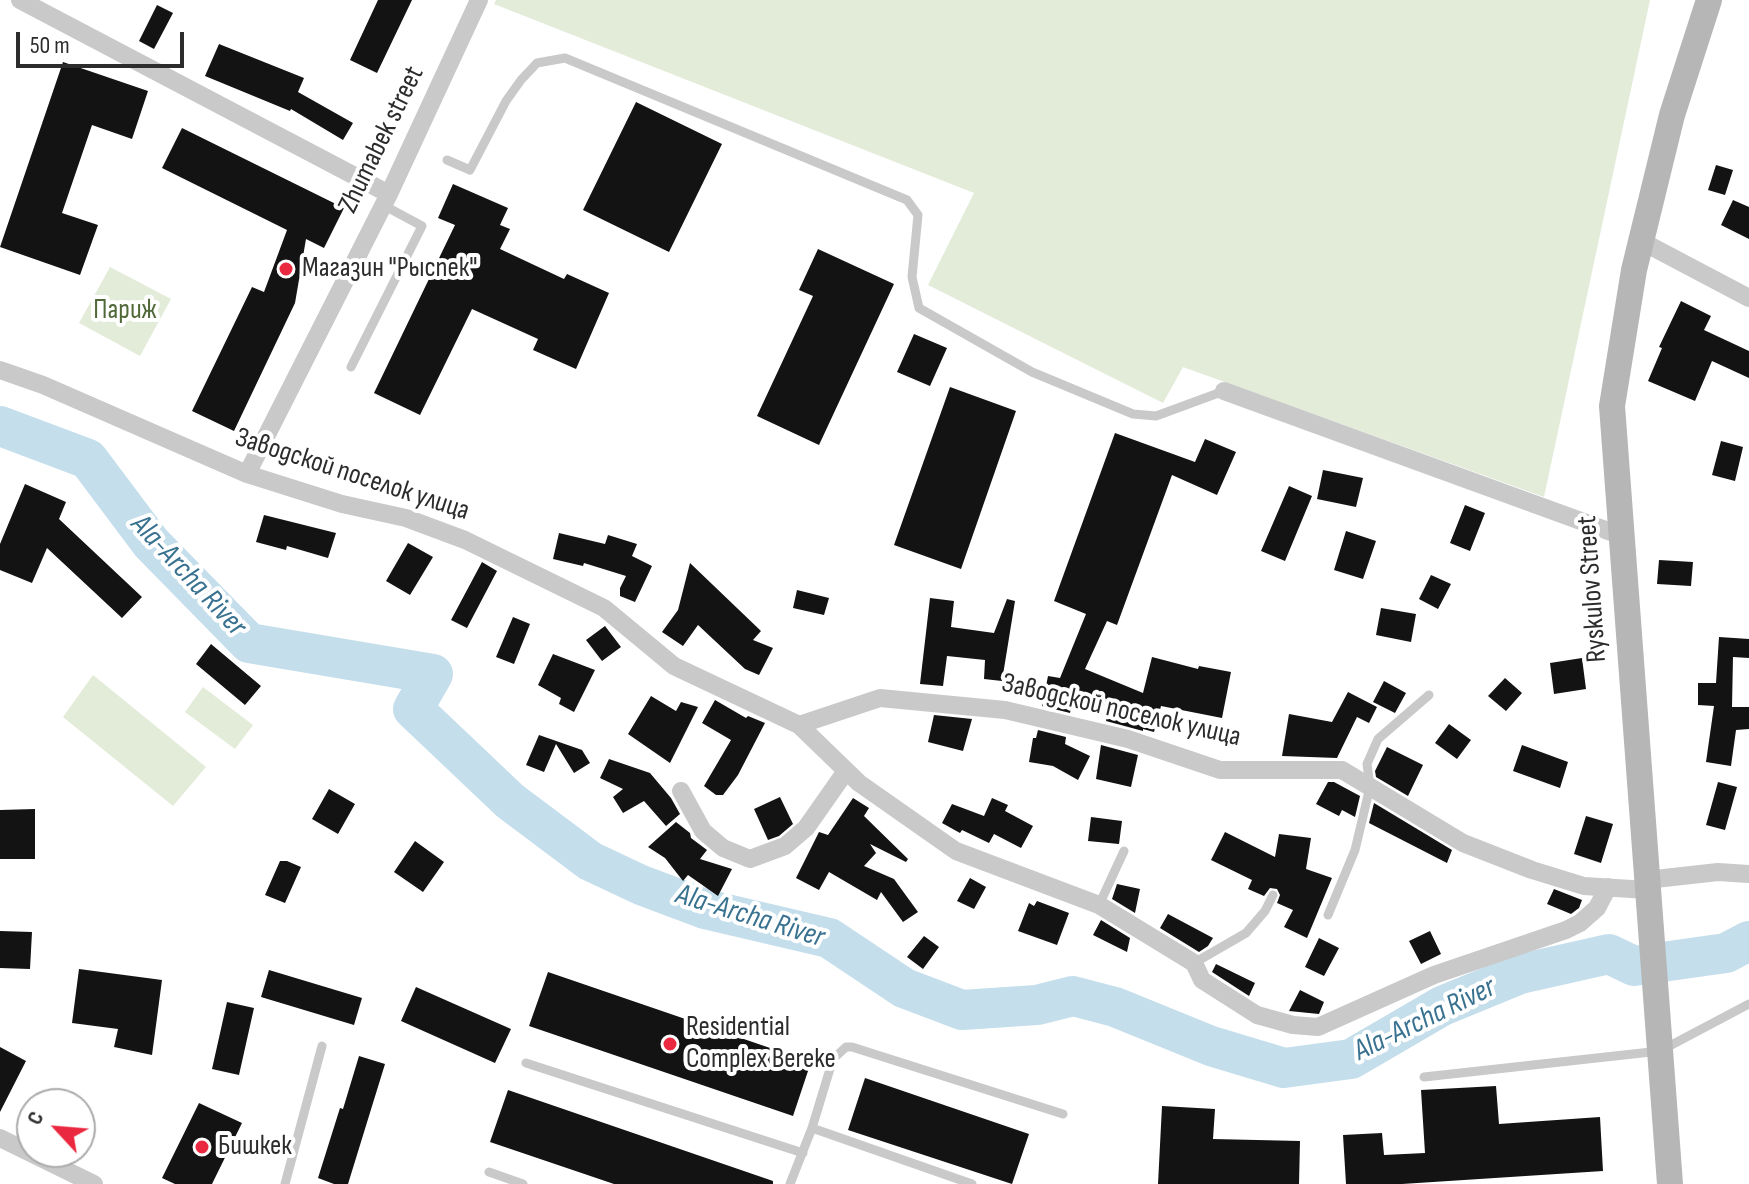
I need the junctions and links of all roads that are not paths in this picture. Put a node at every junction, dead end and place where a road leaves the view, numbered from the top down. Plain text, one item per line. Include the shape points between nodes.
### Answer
1 (20, 0) edge
2 (479, 0) edge
3 (1709, 0) edge
4 (447, 160) dead end
5 (386, 200) junction
6 (1641, 241) junction
7 (1749, 298) edge
8 (351, 367) dead end
9 (0, 370) edge
10 (1224, 391) joint
11 (247, 474) junction
12 (1622, 536) junction
13 (1429, 695) dead end
14 (799, 725) junction
15 (846, 771) junction
16 (1370, 787) junction
17 (681, 791) dead end
18 (1124, 851) dead end
19 (1749, 874) edge
20 (1608, 887) junction
21 (1273, 895) dead end
22 (1647, 895) junction
23 (1099, 905) junction
24 (1328, 915) dead end
25 (1194, 963) junction
26 (1749, 1004) edge
27 (322, 1046) dead end
28 (1660, 1051) junction
29 (526, 1063) dead end
30 (1424, 1077) dead end
31 (1063, 1114) dead end
32 (812, 1128) junction
33 (0, 1138) edge
34 (803, 1153) junction
35 (489, 1172) dead end
36 (94, 1184) edge
37 (285, 1184) edge
38 (523, 1184) edge
39 (790, 1184) edge
40 (972, 1184) edge
41 (1670, 1184) edge

1 - 5 street
2 - 5 street, Zhumabek street
3 - 6 main road, Ryskulov Street via 1672,115
4 - 10 lane via 470,170 521,80 537,63 565,58 907,200 918,215 912,277 919,308 1032,372 1133,414 1156,416
5 - 8 lane via 422,226
5 - 11 street, Zhumabek street
6 - 7 street
6 - 12 main road, Ryskulov Street via 1612,406
9 - 11 street, Заводской поселок улица
10 - 12 street
11 - 14 street, Заводской поселок улица via 465,540 604,608 674,666
12 - 22 main road, Ryskulov Street
13 - 16 lane via 1378,739 1367,764
14 - 15 street, Заводской поселок улица
14 - 16 street, Заводской поселок улица via 880,698 1005,710 1128,739 1220,770 1342,770
15 - 17 street via 806,828 785,846 750,859 723,848 703,831
15 - 23 street, Заводской поселок улица via 956,851
16 - 20 street, Заводской поселок улица via 1463,843 1584,886
16 - 24 lane via 1355,850
18 - 23 lane
19 - 22 street, Заводской поселок улица via 1718,872
20 - 22 street, Заводской поселок улица
20 - 25 street, Заводской поселок улица via 1597,908 1580,923 1434,975 1318,1027 1257,1015 1202,980
21 - 25 lane via 1246,933
22 - 28 main road, Ryskulov Street
23 - 25 street, Заводской поселок улица
26 - 28 lane
27 - 37 lane
28 - 30 lane
28 - 41 main road, Ryskulov Street
29 - 34 lane
31 - 32 lane via 846,1047 833,1059
32 - 34 lane
32 - 40 lane
33 - 36 street
34 - 39 lane
35 - 38 lane

